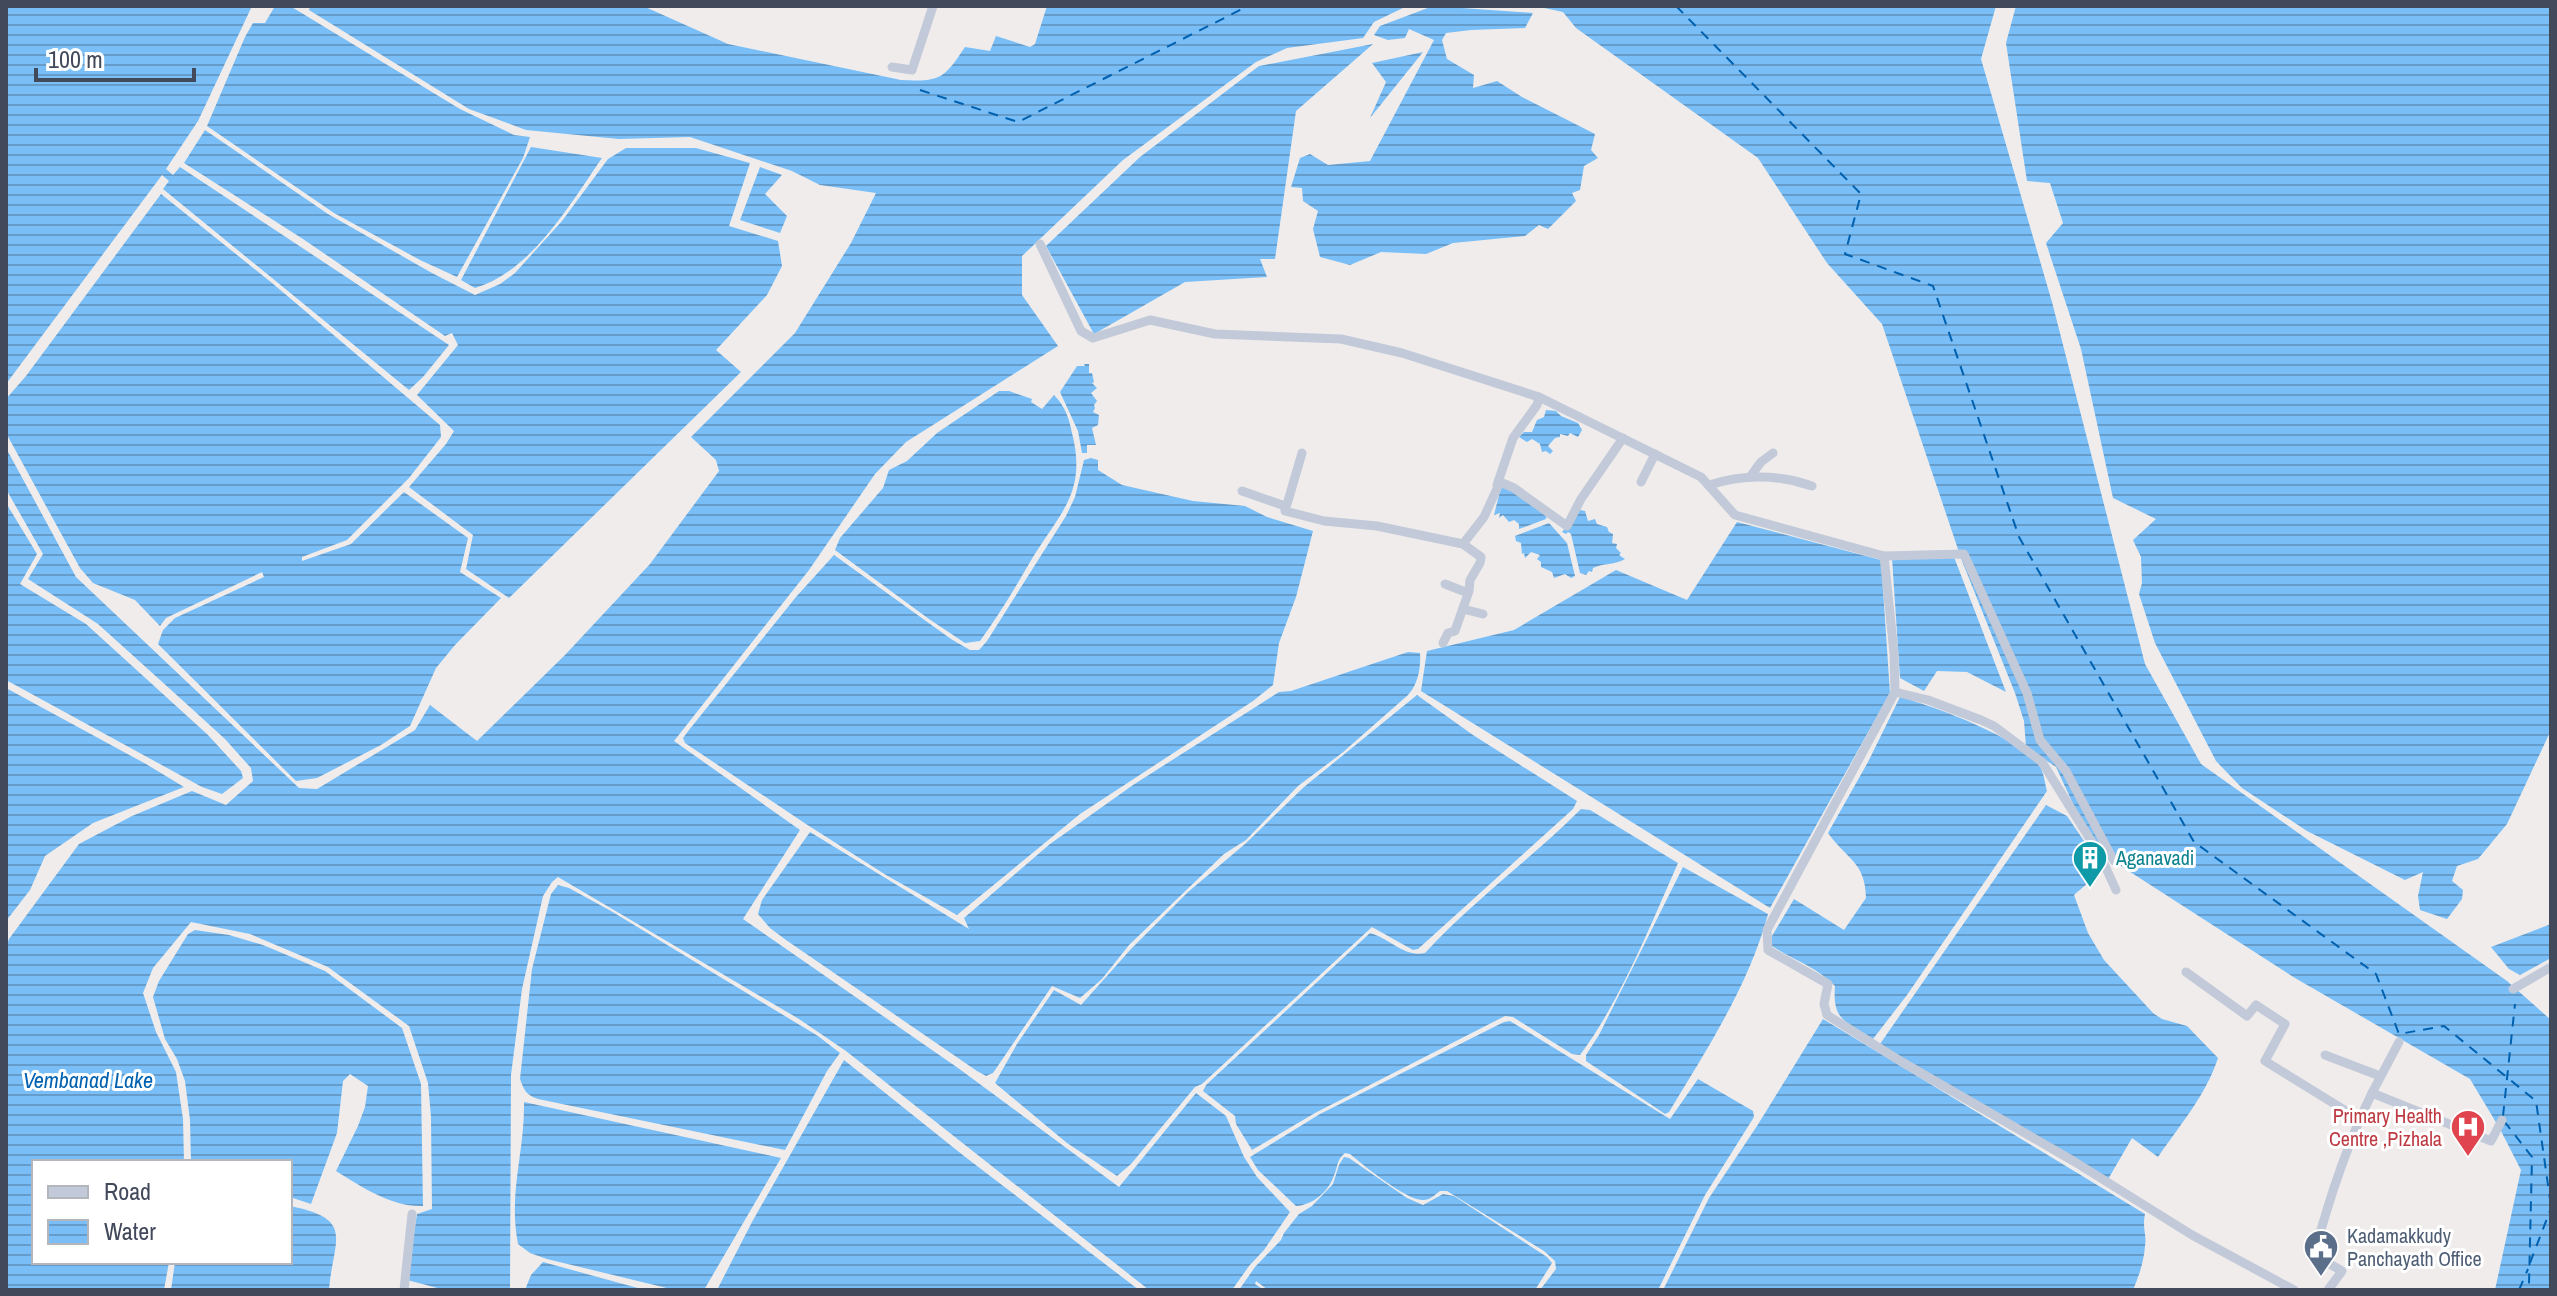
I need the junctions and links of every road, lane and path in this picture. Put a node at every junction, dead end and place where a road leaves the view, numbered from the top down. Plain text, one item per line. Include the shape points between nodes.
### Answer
1 (933, 6) edge
2 (892, 67) dead end
3 (1040, 244) dead end
4 (1539, 397) junction
5 (1623, 438) junction
6 (1302, 453) dead end
7 (1773, 453) dead end
8 (1655, 454) junction
9 (1750, 477) junction
10 (1641, 482) dead end
11 (1497, 485) junction
12 (1709, 485) junction
13 (1812, 486) dead end
14 (1242, 491) dead end
15 (1285, 506) junction
16 (1463, 544) junction
17 (1884, 556) junction
18 (1445, 584) dead end
19 (1468, 593) junction
20 (1463, 609) junction
21 (1483, 614) dead end
22 (1443, 643) dead end
23 (1895, 692) junction
24 (2114, 861) dead end
25 (2116, 890) dead end
26 (2551, 967) edge
27 (2186, 972) dead end
28 (2513, 989) dead end
29 (2399, 1042) dead end
30 (2325, 1055) dead end
31 (2380, 1076) junction
32 (2372, 1093) junction
33 (2359, 1119) junction
34 (2502, 1120) dead end
35 (412, 1214) dead end
36 (404, 1290) edge
37 (2294, 1290) edge
38 (2328, 1290) edge

1 - 2 street via 912,70
3 - 4 street via 1081,331 1093,338 1150,320 1215,334 1341,339
4 - 5 street
4 - 11 street via 1513,438
5 - 8 street
5 - 11 street via 1567,526 1505,483
6 - 15 street
7 - 9 street
8 - 10 street
8 - 12 street
9 - 12 street
9 - 13 street via 1778,477
11 - 16 street via 1484,517
12 - 17 street via 1735,515
14 - 15 street
15 - 16 street via 1285,511 1324,521
16 - 19 street via 1481,557
17 - 23 street
17 - 24 street via 1964,554 2027,693 2040,740 2066,771
18 - 19 street
19 - 20 street
20 - 21 street
20 - 22 street via 1455,631
23 - 25 street via 1994,726 2042,762
23 - 37 street via 1767,930 1768,950 1828,984 1827,1015 2192,1235
26 - 28 street
27 - 33 street via 2247,1016 2256,1005 2285,1024 2265,1061
29 - 31 street
30 - 31 street
31 - 32 street
32 - 33 street
32 - 34 street via 2491,1141
33 - 38 street via 2314,1255 2342,1271
35 - 36 street

